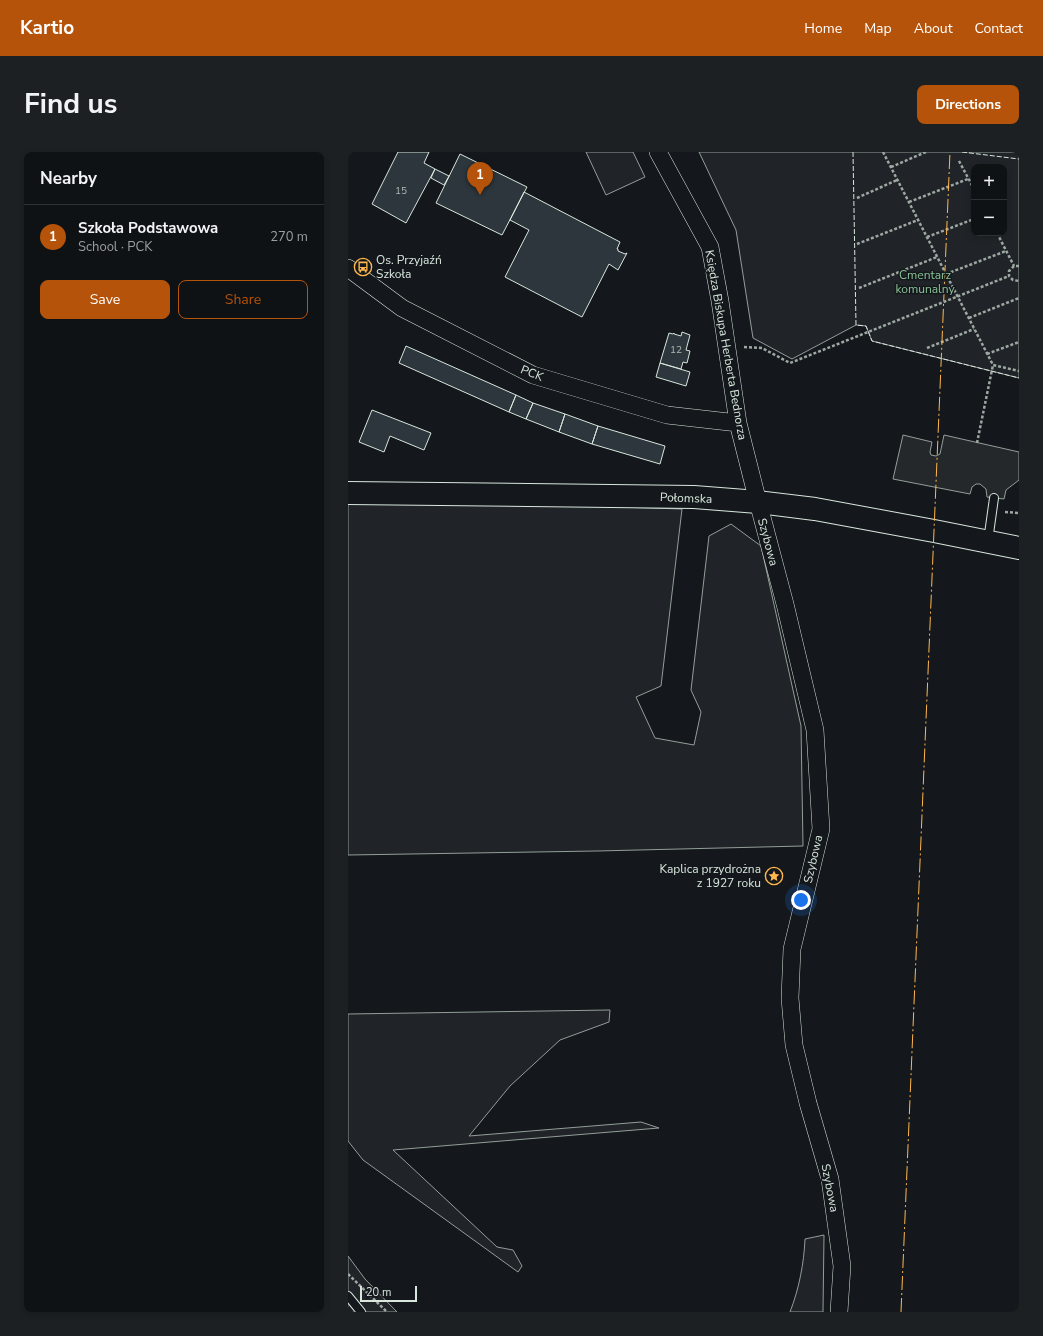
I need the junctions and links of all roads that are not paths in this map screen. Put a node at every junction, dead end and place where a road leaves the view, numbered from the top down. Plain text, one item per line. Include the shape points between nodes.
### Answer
1 (658, 152) edge
2 (348, 268) edge
3 (738, 423) junction
4 (348, 493) edge
5 (994, 498) dead end
6 (758, 502) junction
7 (988, 541) junction
8 (1019, 548) edge
9 (348, 1296) edge
10 (361, 1312) edge
11 (839, 1312) edge

1 - 3 street, Księdza Biskupa Herberta Bednorza via 710,246
2 - 3 street, PCK via 402,308 532,375 667,415
3 - 6 street, Księdza Biskupa Herberta Bednorza
4 - 6 street, Połomska via 694,497
5 - 7 lane
6 - 7 street, Połomska via 815,509
6 - 11 street, Szybowa via 815,730 821,829 792,949 790,998 794,1045 830,1179 842,1266
7 - 8 street, Połomska
9 - 10 lane

